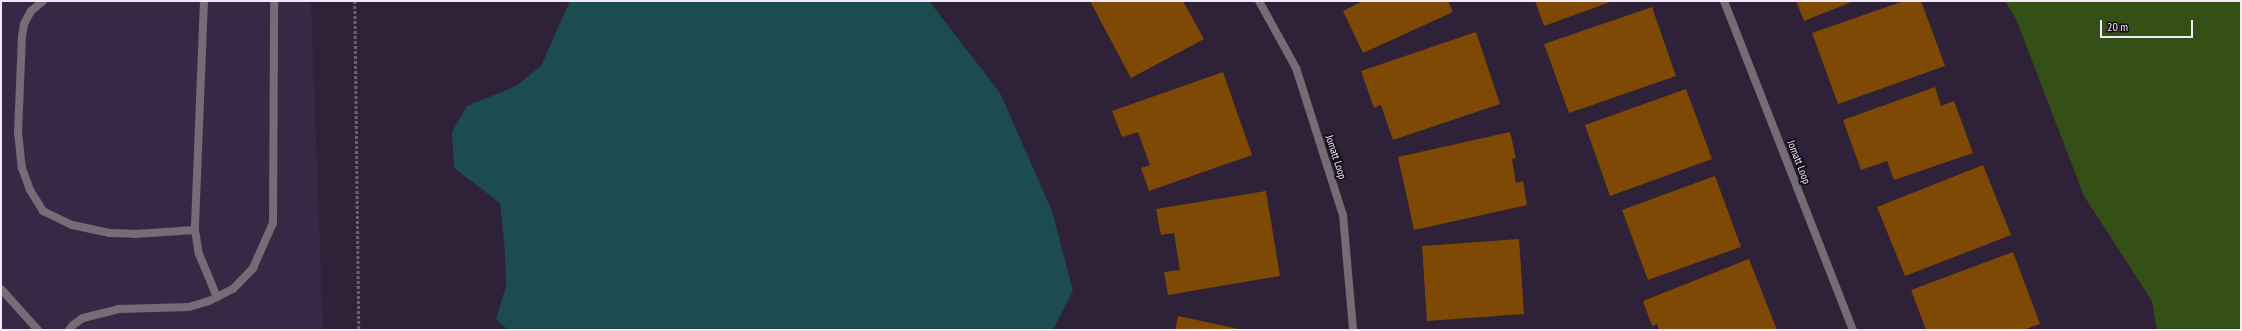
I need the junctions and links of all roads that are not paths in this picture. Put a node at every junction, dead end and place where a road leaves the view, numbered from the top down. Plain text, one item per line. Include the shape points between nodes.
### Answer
1 (43, 1) edge
2 (204, 1) edge
3 (274, 1) edge
4 (1259, 1) edge
5 (1724, 1) edge
6 (195, 230) junction
7 (1, 289) edge
8 (217, 297) junction
9 (38, 330) edge
10 (69, 330) edge
11 (1353, 330) edge
12 (1853, 330) edge

1 - 6 street via 31,11 24,24 18,132 22,168 30,190 43,211 72,225 109,233
2 - 6 street
3 - 8 street via 273,222 253,268 233,289
4 - 11 street, Jomatt Loop via 1296,68 1343,215
5 - 12 street, Jomatt Loop
6 - 8 street via 199,254
7 - 9 street
8 - 10 street via 189,307 118,309 98,313 83,318

